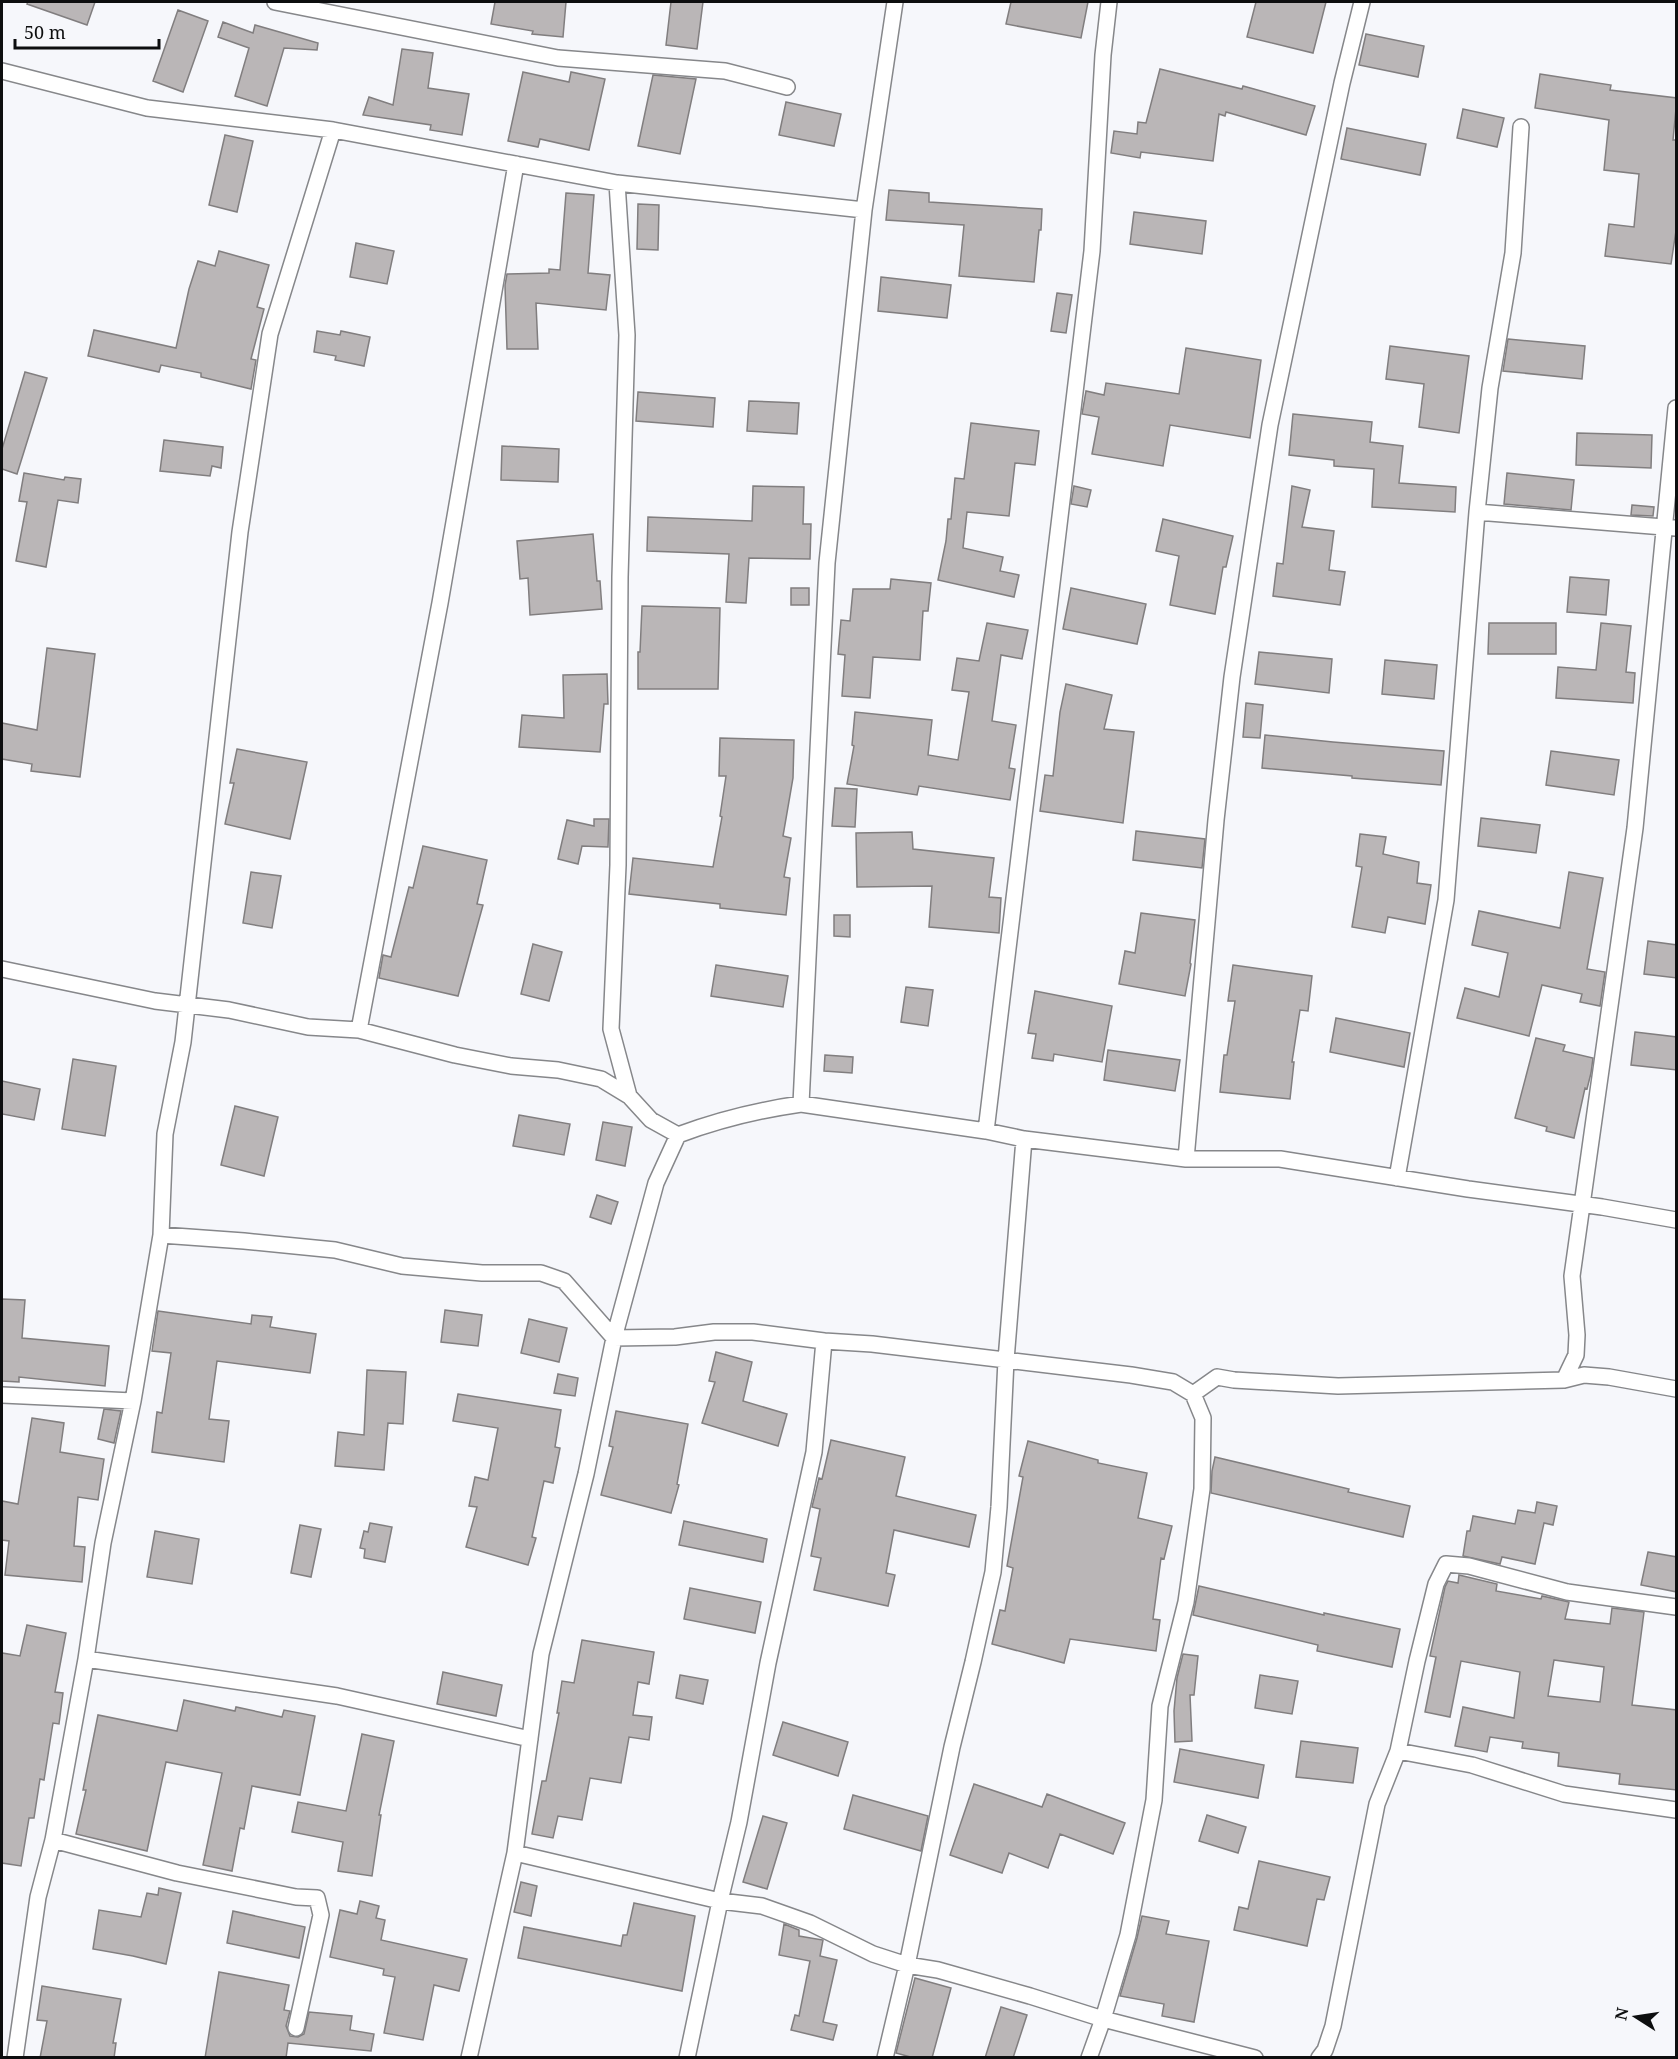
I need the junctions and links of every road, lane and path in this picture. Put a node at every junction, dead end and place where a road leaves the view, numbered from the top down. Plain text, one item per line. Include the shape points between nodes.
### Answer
1 (275, 2) edge
2 (895, 2) edge
3 (1109, 2) edge
4 (1362, 2) edge
5 (2, 71) edge
6 (787, 87) dead end
7 (1521, 127) dead end
8 (333, 130) junction
9 (516, 164) junction
10 (617, 183) junction
11 (864, 210) junction
12 (1677, 408) edge
13 (1477, 512) junction
14 (1671, 528) edge
15 (2, 969) edge
16 (186, 1006) junction
17 (359, 1030) junction
18 (629, 1096) junction
19 (801, 1104) junction
20 (986, 1131) junction
21 (678, 1135) junction
22 (1024, 1139) junction
23 (1186, 1159) junction
24 (1397, 1178) junction
25 (1583, 1204) junction
26 (1677, 1220) edge
27 (161, 1235) junction
28 (614, 1338) junction
29 (824, 1341) junction
30 (1006, 1360) junction
31 (1564, 1380) junction
32 (1677, 1389) edge
33 (1193, 1394) junction
34 (2, 1395) edge
35 (133, 1401) junction
36 (1677, 1607) edge
37 (86, 1659) junction
38 (530, 1739) junction
39 (1398, 1751) junction
40 (1677, 1810) edge
41 (53, 1840) junction
42 (515, 1853) junction
43 (720, 1901) junction
44 (907, 1965) junction
45 (1103, 2019) junction
46 (296, 2028) dead end
47 (15, 2058) edge
48 (469, 2058) edge
49 (687, 2058) edge
50 (885, 2058) edge
51 (1089, 2058) edge
52 (1255, 2058) edge
53 (1319, 2058) edge

1 - 6 street via 558,58 725,71
2 - 11 street
3 - 20 street via 1092,251
4 - 23 street via 1268,437 1232,678
5 - 8 street via 147,108
7 - 13 street via 1513,253 1490,388
8 - 9 street
8 - 16 street via 270,334 240,532
9 - 10 street
9 - 17 street via 440,603
10 - 11 street
10 - 18 street via 627,335 618,865 611,1029
11 - 19 street via 827,562
12 - 14 street
13 - 14 street
13 - 24 street via 1446,900
14 - 25 street via 1635,828
15 - 16 street
16 - 17 street via 229,1010 308,1027
16 - 27 street via 180,1062 165,1134
17 - 18 street via 455,1055 601,1079
18 - 21 street via 651,1120
19 - 20 street
19 - 21 street via 776,1107
20 - 22 street
21 - 28 street via 656,1183
22 - 23 street
22 - 30 street
23 - 24 street via 1280,1159
24 - 25 street
25 - 26 street
25 - 31 street via 1572,1276 1575,1355
27 - 28 street via 335,1251 402,1266 541,1273 564,1281
27 - 35 street
28 - 29 street via 753,1332
28 - 38 street via 586,1474 541,1654
29 - 30 street
29 - 43 street via 814,1452
30 - 33 street via 1173,1382
30 - 44 street via 993,1572 951,1747
31 - 32 street via 1584,1375
31 - 33 street via 1338,1386 1217,1377
33 - 45 street via 1203,1418 1202,1489 1186,1602 1160,1706 1154,1800 1128,1935
34 - 35 street
35 - 37 street via 103,1543
36 - 39 street via 1567,1592 1469,1566 1446,1564 1436,1584
37 - 38 street via 337,1696
37 - 41 street
38 - 42 street
39 - 40 street via 1472,1765 1564,1794
39 - 53 street via 1377,1804 1333,2026
41 - 46 street via 177,1873 317,1898 321,1915
41 - 47 street via 38,1897
42 - 43 street
42 - 48 street
43 - 44 street via 762,1906
43 - 49 street
44 - 45 street via 938,1970
44 - 50 street
45 - 51 street
45 - 52 street

